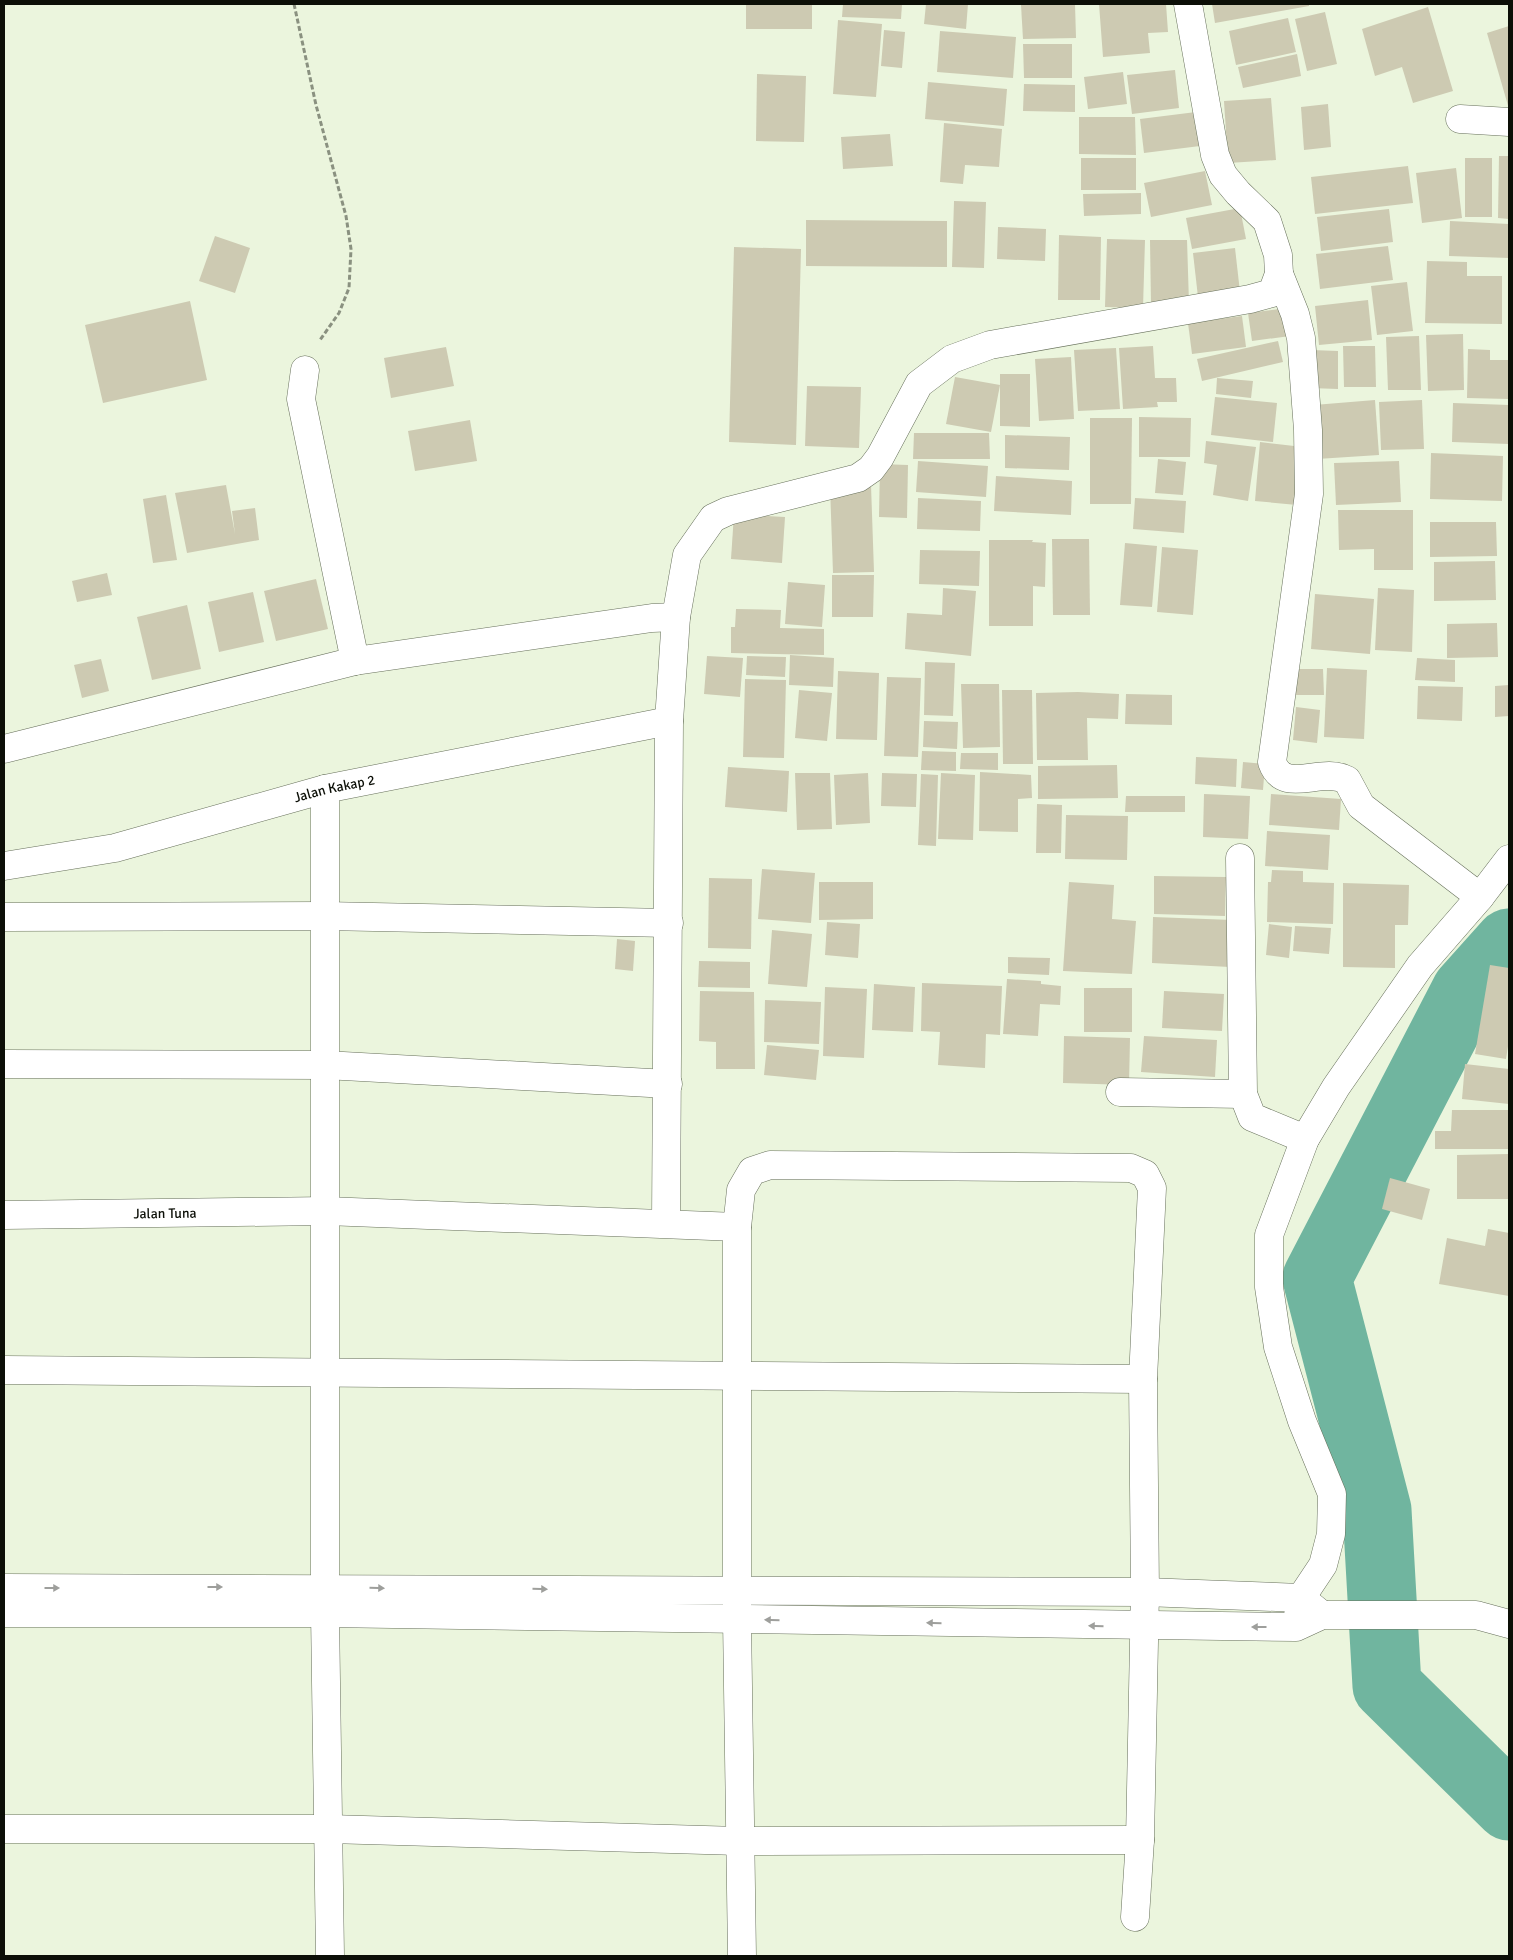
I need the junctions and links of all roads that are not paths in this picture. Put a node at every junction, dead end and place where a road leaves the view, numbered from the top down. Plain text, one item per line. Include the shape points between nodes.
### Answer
1 (1188, 4) edge
2 (1460, 120) dead end
3 (1509, 122) edge
4 (1279, 274) junction
5 (305, 370) road end
6 (676, 617) junction
7 (355, 661) junction
8 (669, 721) junction
9 (4, 748) edge
10 (325, 789) junction
11 (1240, 858) dead end
12 (1509, 859) edge
13 (4, 866) edge
14 (1480, 897) junction
15 (324, 916) junction
16 (4, 917) edge
17 (669, 923) junction
18 (4, 1064) edge
19 (325, 1065) junction
20 (668, 1084) junction
21 (1120, 1092) dead end
22 (1243, 1094) junction
23 (1305, 1139) junction
24 (326, 1211) junction
25 (4, 1215) edge
26 (666, 1223) junction
27 (736, 1227) junction
28 (4, 1370) edge
29 (326, 1372) junction
30 (738, 1378) junction
31 (1143, 1380) junction
32 (4, 1588) edge
33 (737, 1591) junction
34 (1145, 1592) junction
35 (1301, 1598) junction
36 (325, 1600) junction
37 (1509, 1602) edge
38 (4, 1612) edge
39 (1327, 1615) junction
40 (1476, 1615) junction
41 (737, 1619) junction
42 (1509, 1624) edge
43 (1144, 1627) junction
44 (1296, 1627) junction
45 (4, 1829) edge
46 (329, 1829) junction
47 (1140, 1840) junction
48 (739, 1841) junction
49 (1135, 1917) dead end
50 (330, 1956) edge
51 (742, 1956) edge

1 - 4 street via 1215,155 1223,175 1267,221 1278,255
2 - 3 street
4 - 6 street via 1272,293 1250,299 999,344 952,359 919,384 880,457 858,478 713,518 687,555
4 - 14 street via 1301,338 1309,494 1272,762 1279,776 1285,779 1328,776 1347,780 1361,806
5 - 7 street via 301,399
6 - 7 street
6 - 8 street
7 - 9 street
8 - 10 street, Jalan Kakap 2
8 - 17 street
10 - 13 street, Jalan Kakap 2 via 115,848
10 - 15 street
11 - 22 street
12 - 14 street
14 - 23 street via 1420,966 1336,1087
15 - 16 street
15 - 17 street
15 - 19 street
17 - 20 street
18 - 19 street
19 - 20 street
19 - 24 street
20 - 26 street
21 - 22 street
22 - 23 street via 1252,1117
23 - 35 street via 1269,1235 1269,1287 1278,1347 1302,1421 1332,1494 1330,1534 1323,1565
24 - 25 street, Jalan Tuna
24 - 26 street, Jalan Tuna
24 - 29 street
26 - 27 street, Jalan Tuna
27 - 30 street
27 - 31 street via 741,1190 752,1171 770,1164 1130,1168 1145,1174 1152,1188
28 - 29 street
29 - 30 street
29 - 36 street
30 - 31 street
30 - 33 street
31 - 34 street
32 -> 36 street
33 - 34 street
36 -> 33 street
33 - 41 street
34 - 35 street
34 - 43 street
35 - 39 street
35 - 44 street
36 - 38 street
36 - 41 street
36 - 46 street
37 - 40 street
39 - 40 street
39 - 44 street
40 - 42 street
43 -> 41 street
41 - 48 street
44 -> 43 street
43 - 47 street
45 - 46 street
46 - 48 street
46 - 50 street
47 - 48 street
47 - 49 street
48 - 51 street

